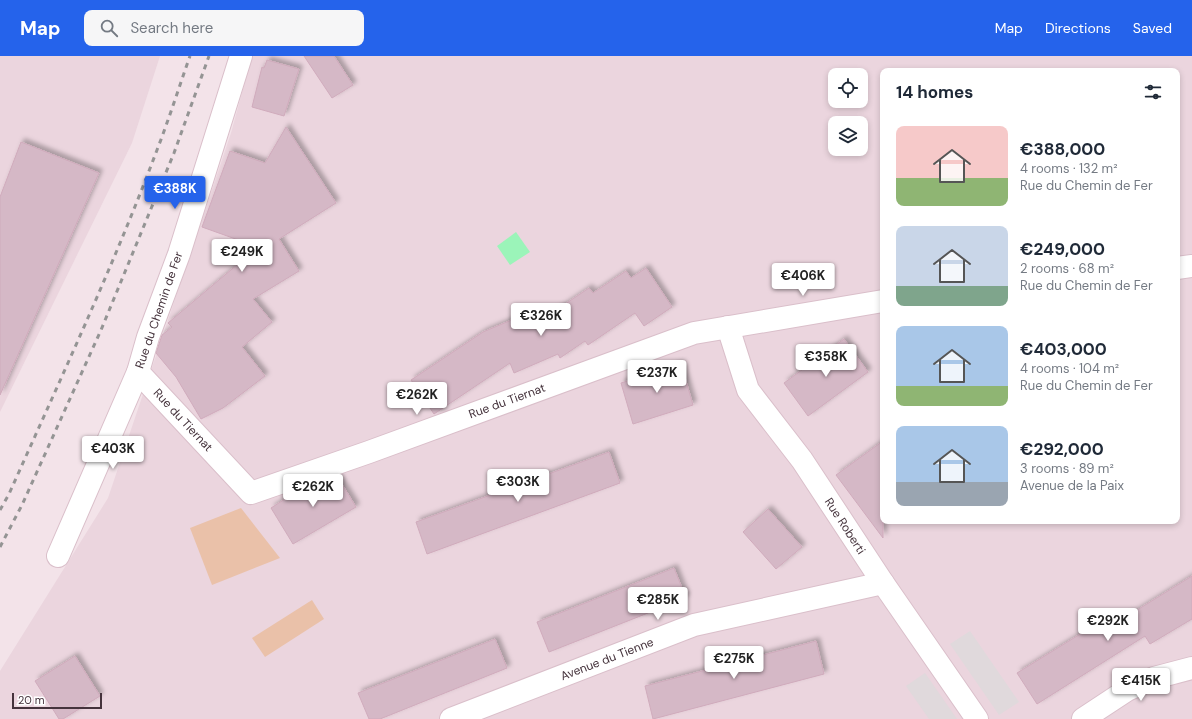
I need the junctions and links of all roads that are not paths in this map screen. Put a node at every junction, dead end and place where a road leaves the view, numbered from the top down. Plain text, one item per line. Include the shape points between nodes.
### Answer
1 (241, 56) edge
2 (1192, 266) edge
3 (1180, 268) edge
4 (880, 302) edge
5 (728, 327) junction
6 (138, 372) junction
7 (58, 556) dead end
8 (883, 583) junction
9 (1192, 668) edge
10 (451, 719) edge
11 (977, 719) edge
12 (1083, 719) edge

1 - 6 street, Rue du Chemin de Fer via 179,254 148,337
2 - 3 street
4 - 5 street, Rue du Tiernat
5 - 6 street, Rue du Tiernat via 694,333 250,493
5 - 8 street, Rue Roberti via 748,390 802,460
6 - 7 street, Rue du Chemin de Fer
8 - 10 street, Avenue du Tienne via 694,625
8 - 11 street, Rue Roberti
9 - 12 street via 1154,678 1127,690

